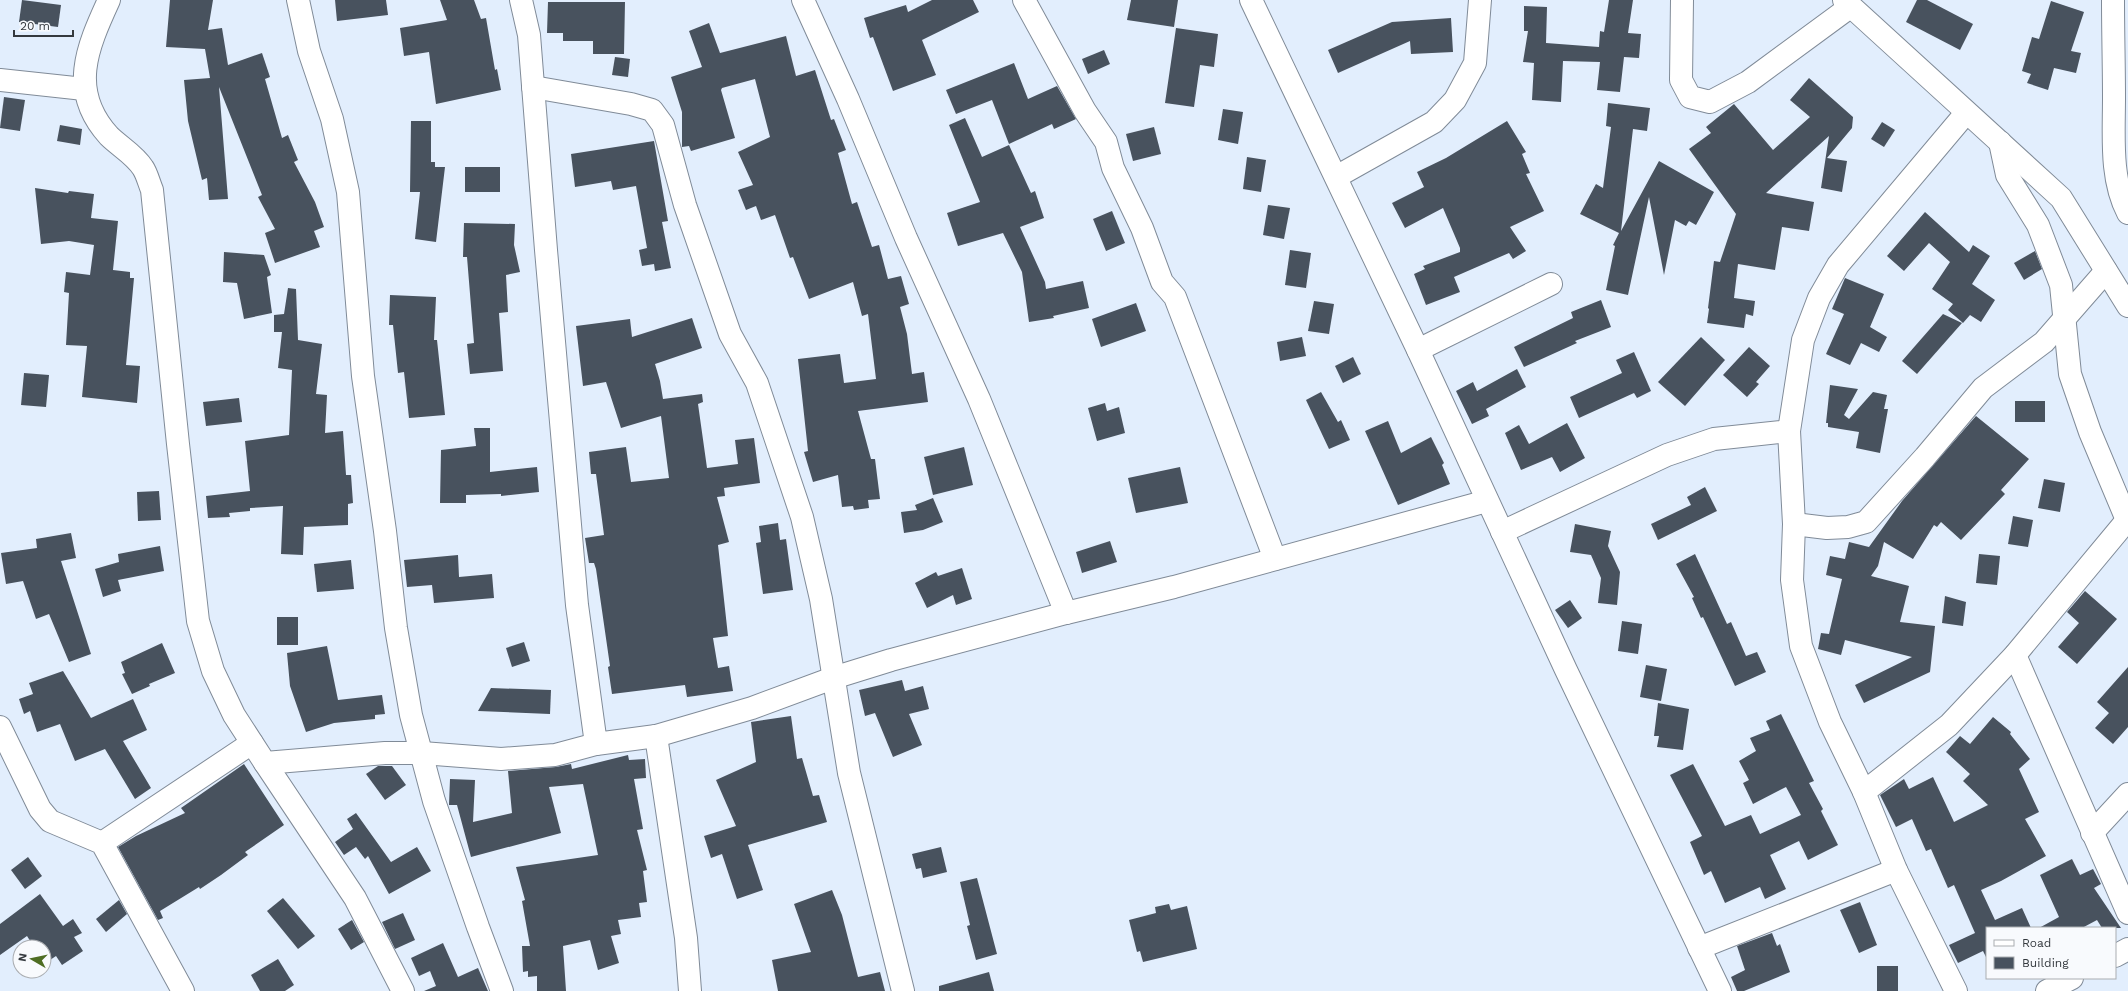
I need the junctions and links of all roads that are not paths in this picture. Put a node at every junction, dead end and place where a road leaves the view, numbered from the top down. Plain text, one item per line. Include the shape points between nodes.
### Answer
1 (109, 0) edge
2 (298, 0) edge
3 (521, 0) edge
4 (803, 0) edge
5 (1024, 0) edge
6 (1251, 0) edge
7 (1480, 0) edge
8 (1682, 0) edge
9 (2113, 0) edge
10 (1847, 3) edge
11 (0, 80) edge
12 (533, 87) junction
13 (84, 89) junction
14 (1966, 113) junction
15 (2000, 142) junction
16 (1336, 178) junction
17 (2128, 213) edge
18 (2106, 271) junction
19 (1551, 284) dead end
20 (2126, 300) edge
21 (2064, 320) junction
22 (1418, 350) junction
23 (1789, 431) junction
24 (1487, 501) junction
25 (2128, 520) edge
26 (1794, 524) junction
27 (1502, 532) junction
28 (1275, 559) junction
29 (1066, 612) junction
30 (2015, 655) junction
31 (833, 678) junction
32 (0, 727) edge
33 (656, 736) junction
34 (252, 743) junction
35 (596, 744) junction
36 (422, 753) junction
37 (265, 763) junction
38 (1864, 792) junction
39 (2128, 794) edge
40 (2092, 834) junction
41 (102, 842) junction
42 (1896, 870) junction
43 (2128, 913) edge
44 (1699, 948) junction
45 (2128, 949) edge
46 (2116, 955) edge
47 (2070, 979) edge
48 (183, 991) edge
49 (403, 991) edge
50 (502, 991) edge
51 (690, 991) edge
52 (903, 991) edge
53 (1720, 991) edge
54 (1956, 991) edge
55 (2047, 991) edge

1 - 13 street via 91,39 85,65
2 - 36 street via 309,51 332,120 348,192 363,376 396,628 411,714
3 - 12 street via 529,35
4 - 29 street via 979,399
5 - 28 street via 1085,112 1106,142 1113,168 1142,228 1162,282 1175,298
6 - 16 street
7 - 16 street via 1475,63 1455,100 1434,122
8 - 10 street via 1681,80 1690,97 1710,102 1748,82
9 - 17 street via 2116,174
10 - 14 street
11 - 13 street
12 - 31 street via 652,110 663,125 685,205 730,334 757,382 802,517 821,599
12 - 35 street via 577,605
13 - 34 street via 92,113 109,135 142,166 152,190 198,621 213,671 234,715
14 - 15 street
14 - 23 street via 1838,265 1819,298 1803,340
15 - 18 street via 2061,198
15 - 21 street via 2007,175 2038,225 2062,285
16 - 22 street
18 - 20 street
18 - 21 street
19 - 22 street
21 - 25 street via 2070,374 2090,432
21 - 26 street via 2044,342 1983,388 1866,522 1848,527 1827,528
22 - 24 street
23 - 26 street
23 - 27 street via 1714,439 1667,456
24 - 27 street
24 - 28 street
25 - 30 street
26 - 38 street via 1792,580 1801,646 1830,722
27 - 44 street
28 - 29 street via 1174,587
29 - 31 street
30 - 38 street via 1949,725
30 - 40 street
31 - 33 street via 752,708
31 - 52 street via 849,773
32 - 41 street via 40,809 50,821
33 - 35 street
33 - 51 street via 686,938
34 - 37 street
34 - 41 street
35 - 36 street via 555,755 501,759
36 - 37 street via 385,753
36 - 50 street via 434,801
37 - 49 street via 355,898
38 - 42 street
39 - 40 street
40 - 43 street
41 - 48 street
42 - 44 street
42 - 54 street
44 - 53 street
45 - 46 street
47 - 55 street

